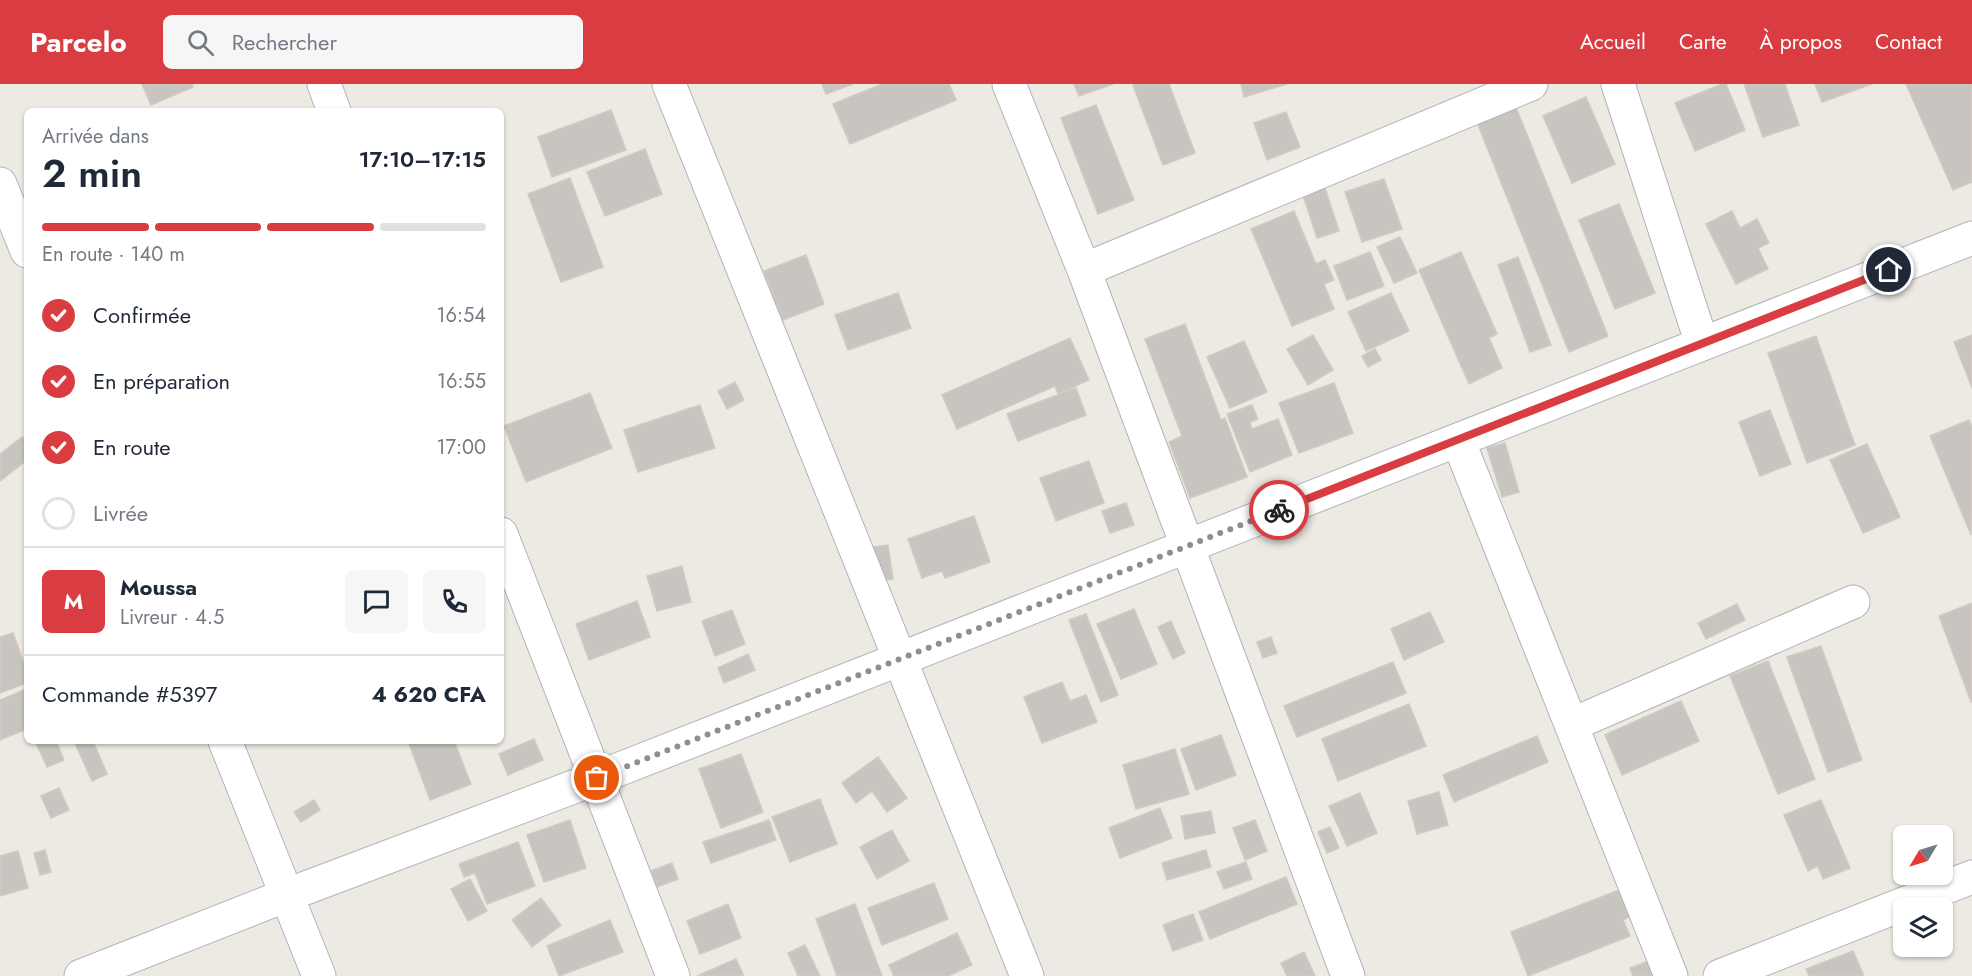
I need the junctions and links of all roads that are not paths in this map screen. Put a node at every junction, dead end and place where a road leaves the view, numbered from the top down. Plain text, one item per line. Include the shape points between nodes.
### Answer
1 (324, 84) edge
2 (669, 84) edge
3 (1009, 84) edge
4 (1531, 84) edge
5 (1618, 84) edge
6 (333, 108) edge
7 (0, 184) edge
8 (1972, 238) edge
9 (24, 244) edge
10 (1084, 270) junction
11 (1702, 344) junction
12 (1458, 440) junction
13 (504, 542) edge
14 (1186, 546) junction
15 (1852, 602) dead end
16 (900, 658) junction
17 (1571, 725) junction
18 (226, 744) edge
19 (597, 778) junction
20 (1972, 877) edge
21 (287, 895) junction
22 (81, 976) edge
23 (319, 976) edge
24 (673, 976) edge
25 (1027, 976) edge
26 (1348, 976) edge
27 (1671, 976) edge
28 (1720, 976) edge

1 - 6 street
2 - 16 street
3 - 10 street
4 - 10 street
5 - 11 street
7 - 9 street
8 - 11 street
10 - 14 street
11 - 12 street
12 - 14 street
12 - 17 street
13 - 19 street
14 - 16 street
14 - 26 street
15 - 17 street
16 - 19 street
16 - 25 street
17 - 27 street
18 - 21 street
19 - 21 street
19 - 24 street
20 - 28 street
21 - 22 street
21 - 23 street

